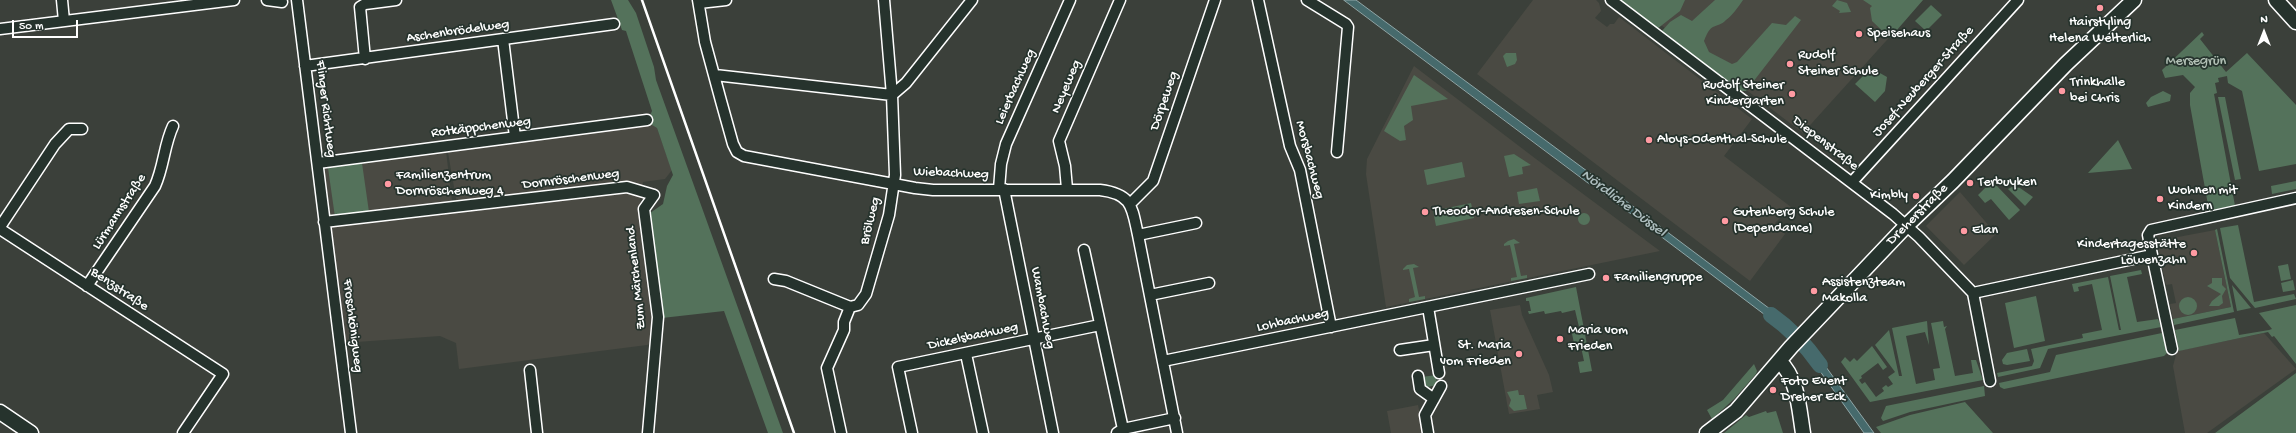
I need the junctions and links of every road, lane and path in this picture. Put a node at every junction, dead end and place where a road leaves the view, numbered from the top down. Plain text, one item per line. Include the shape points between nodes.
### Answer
1 (62, 0) edge
2 (234, 0) edge
3 (266, 0) edge
4 (297, 0) edge
5 (396, 0) edge
6 (726, 0) edge
7 (884, 0) edge
8 (972, 0) edge
9 (1070, 0) edge
10 (1120, 0) edge
11 (1215, 0) edge
12 (1258, 0) edge
13 (1307, 0) edge
14 (1611, 0) edge
15 (2018, 0) edge
16 (2134, 0) edge
17 (2276, 0) edge
18 (282, 2) dead end
19 (699, 2) edge
20 (176, 4) edge
21 (64, 21) junction
22 (2296, 22) edge
23 (614, 24) dead end
24 (0, 29) edge
25 (503, 39) junction
26 (365, 59) junction
27 (306, 66) junction
28 (714, 75) junction
29 (892, 95) junction
30 (647, 120) dead end
31 (173, 126) dead end
32 (82, 129) dead end
33 (515, 137) junction
34 (1337, 152) dead end
35 (318, 163) junction
36 (1852, 182) junction
37 (894, 185) junction
38 (1001, 189) junction
39 (1067, 189) junction
40 (654, 195) joint
41 (2296, 198) edge
42 (1130, 204) junction
43 (324, 222) junction
44 (1196, 223) dead end
45 (1906, 226) junction
46 (0, 228) edge
47 (1138, 235) junction
48 (1084, 250) dead end
49 (2152, 255) junction
50 (1589, 274) dead end
51 (774, 279) dead end
52 (1209, 283) dead end
53 (87, 286) junction
54 (1973, 293) junction
55 (1150, 295) junction
56 (850, 307) junction
57 (1428, 307) junction
58 (1100, 325) junction
59 (1331, 327) junction
60 (1034, 339) junction
61 (1434, 344) junction
62 (2172, 349) dead end
63 (1400, 350) dead end
64 (966, 354) junction
65 (1779, 361) junction
66 (1163, 362) junction
67 (530, 370) dead end
68 (1439, 373) dead end
69 (1418, 376) dead end
70 (1990, 381) dead end
71 (1441, 386) dead end
72 (1434, 399) junction
73 (0, 412) edge
74 (1174, 418) junction
75 (1120, 431) edge
76 (31, 433) edge
77 (183, 433) edge
78 (351, 433) edge
79 (537, 433) edge
80 (648, 433) edge
81 (840, 433) edge
82 (912, 433) edge
83 (982, 433) edge
84 (1053, 433) edge
85 (1177, 433) edge
86 (1428, 433) edge
87 (1707, 433) edge
88 (1803, 433) edge

1 - 21 street
2 - 20 street
3 - 18 street
4 - 27 street, Flinger Richtweg
5 - 26 street via 360,7
6 - 19 street
7 - 29 street, Brölweg
8 - 29 street via 906,83
9 - 38 street, Leierbachweg via 1006,144 1001,164
10 - 39 street, Neyeweg via 1059,141
11 - 42 street, Dörpeweg via 1152,181
12 - 59 street, Morsbachweg via 1290,146 1300,170
13 - 34 street via 1348,27
14 - 36 street, Diepenstraße
15 - 36 street, Josef-Neuberger-Straße
16 - 45 main road, Dreherstraße via 2066,64
17 - 22 main road
19 - 28 street via 705,42
20 - 21 street
21 - 24 street
23 - 25 street, Aschenbrödelweg
25 - 26 street, Aschenbrödelweg
25 - 33 street
26 - 27 street, Aschenbrödelweg
27 - 35 street, Flinger Richtweg
28 - 29 street
28 - 37 street, Wiebachweg via 733,144 744,156
29 - 37 street, Brölweg
30 - 33 street, Rotkäppchenweg
31 - 53 street, Lürmannstraße via 167,138 161,172 155,186
32 - 46 street via 69,129 55,144
33 - 35 street, Rotkäppchenweg
35 - 43 street, Flinger Richtweg
36 - 45 street, Diepenstraße
37 - 38 street, Wiebachweg via 933,190
37 - 56 street, Brölweg via 889,214 866,294 858,305
38 - 39 street, Wiebachweg
38 - 60 street, Wambachweg
39 - 42 street, Wiebachweg via 1115,192
40 - 43 street, Dornröschenweg via 627,187
40 - 80 street, Zum Märchenland via 644,209 658,317
41 - 49 street via 2151,230 2148,235
42 - 47 street
43 - 78 street, Froschkönigweg
44 - 47 street
45 - 54 street, Diepenstraße
45 - 65 main road, Dreherstraße
46 - 53 street, Benzstraße
47 - 55 street
48 - 58 street
49 - 54 street
49 - 62 street
50 - 57 street, Lohbachweg
51 - 56 street via 786,281
52 - 55 street
53 - 77 street, Benzstraße via 223,374
54 - 70 street
55 - 66 street
56 - 81 street via 844,322 844,330 827,368
57 - 59 street, Lohbachweg
57 - 61 street
58 - 60 street, Dickelsbachweg
58 - 75 street
59 - 66 street, Lohbachweg
60 - 64 street, Dickelsbachweg
60 - 84 street, Wambachweg
61 - 63 street
61 - 68 street
64 - 82 street, Dickelsbachweg via 898,367
64 - 83 street
65 - 87 main road, Dreherstraße via 1736,411
65 - 88 main road via 1787,368 1791,377
66 - 74 street
67 - 79 street
69 - 72 street via 1420,390
71 - 72 street
72 - 86 street via 1425,415
73 - 76 main road
74 - 75 street
74 - 85 street

